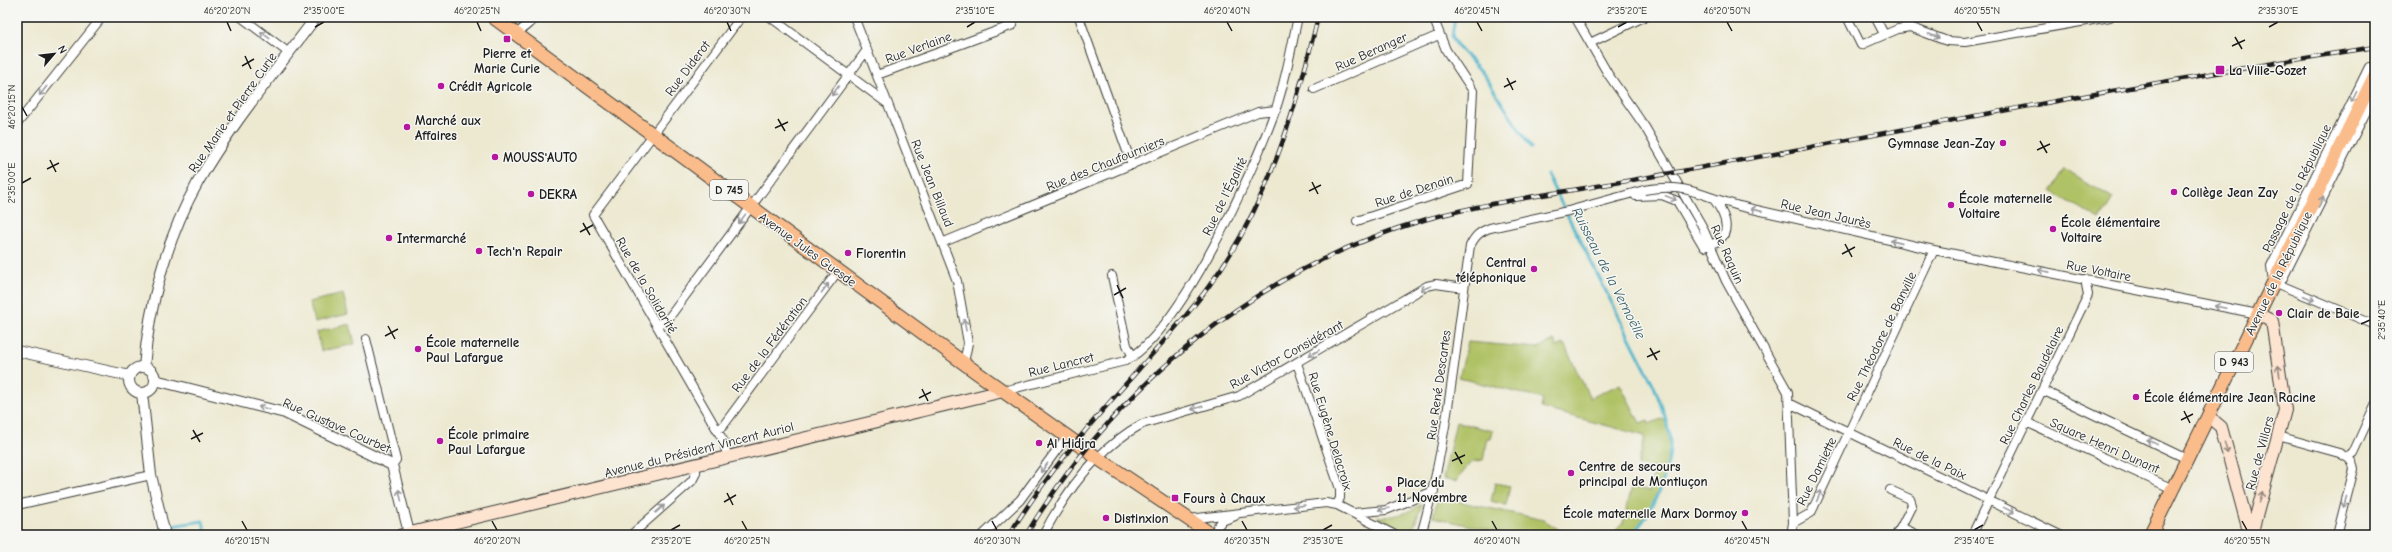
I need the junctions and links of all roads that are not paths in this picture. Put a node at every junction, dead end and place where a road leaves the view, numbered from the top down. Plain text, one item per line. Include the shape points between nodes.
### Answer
1 (102, 17) edge
2 (241, 17) edge
3 (316, 17) edge
4 (493, 17) edge
5 (537, 17) edge
6 (740, 17) edge
7 (770, 17) edge
8 (854, 17) edge
9 (1079, 17) edge
10 (1298, 17) edge
11 (1433, 17) edge
12 (1575, 17) edge
13 (1644, 17) edge
14 (1847, 17) edge
15 (1875, 17) edge
16 (2110, 17) edge
17 (1013, 25) dead end
18 (516, 34) junction
19 (1438, 34) junction
20 (1884, 34) junction
21 (1590, 44) junction
22 (867, 50) junction
23 (289, 53) junction
24 (2375, 67) edge
25 (847, 75) junction
26 (2375, 75) edge
27 (877, 76) junction
28 (1314, 89) dead end
29 (2375, 94) edge
30 (888, 104) junction
31 (1276, 110) junction
32 (17, 124) edge
33 (652, 134) junction
34 (1132, 165) junction
35 (1619, 197) junction
36 (1713, 198) junction
37 (751, 207) junction
38 (1357, 221) dead end
39 (1474, 238) joint
40 (944, 242) junction
41 (1710, 245) junction
42 (1934, 250) junction
43 (838, 271) junction
44 (1112, 276) dead end
45 (2085, 279) junction
46 (2274, 282) junction
47 (1464, 288) junction
48 (2258, 314) junction
49 (657, 325) junction
50 (2375, 325) edge
51 (366, 338) dead end
52 (17, 351) edge
53 (1133, 357) junction
54 (1125, 361) joint
55 (964, 363) junction
56 (1297, 363) junction
57 (144, 367) junction
58 (130, 376) junction
59 (155, 380) junction
60 (2042, 390) junction
61 (1003, 391) junction
62 (142, 393) junction
63 (1790, 403) junction
64 (2375, 405) edge
65 (2208, 416) junction
66 (2026, 422) junction
67 (717, 430) junction
68 (1848, 431) junction
69 (1067, 436) junction
70 (2278, 436) junction
71 (727, 456) junction
72 (1096, 457) junction
73 (2348, 457) junction
74 (2187, 459) junction
75 (696, 464) junction
76 (392, 465) junction
77 (151, 474) junction
78 (2173, 489) junction
79 (1890, 490) dead end
80 (1434, 491) junction
81 (1988, 500) junction
82 (17, 505) edge
83 (1337, 505) junction
84 (1353, 513) junction
85 (1245, 514) junction
86 (1189, 519) junction
87 (1793, 523) junction
88 (1901, 527) junction
89 (406, 534) edge
90 (2057, 534) edge
91 (165, 535) edge
92 (631, 535) edge
93 (983, 535) edge
94 (1043, 535) edge
95 (1212, 535) edge
96 (1217, 535) edge
97 (1395, 535) edge
98 (1421, 535) edge
99 (1791, 535) edge
100 (1896, 535) edge
101 (1918, 535) edge
102 (1972, 535) edge
103 (2150, 535) edge
104 (2250, 535) edge
105 (2337, 535) edge

1 -> 32 street
23 -> 2 street
3 - 23 street, Rue Marie et Pierre Curie
4 - 18 main road, Avenue Jules Guesde / D 745
5 - 18 street
6 - 33 street, Rue Diderot
7 - 25 street
8 - 22 street, Rue Jean Billaud
9 - 34 street
10 - 31 street, Rue de l'Égalité
11 - 19 street, Rue de Denain
12 - 21 street, Rue Raquin
13 - 21 street
14 - 20 street via 1861,45
15 - 20 street
20 -> 16 street via 1910,27 1947,41 1965,42
17 - 27 street, Rue Verlaine
18 - 33 main road, Avenue Jules Guesde / D 745
19 - 28 street, Rue Beranger
19 - 38 street, Rue de Denain via 1473,91 1468,184
21 - 41 street, Rue Raquin via 1645,127 1702,226
22 - 25 street
22 - 27 street, Rue Jean Billaud
23 - 57 street, Rue Marie et Pierre Curie via 216,152 197,183 176,229 160,275 146,343
24 -> 46 street, Passage de la République via 2369,67 2271,266
25 - 30 street
25 -> 37 street
26 - 46 main road, Avenue de la République / D 943
27 - 30 street, Rue Jean Billaud
46 -> 29 street via 2283,278
30 - 40 street, Rue Jean Billaud
31 - 34 street, Rue des Chaufourniers via 1258,112
31 - 53 street, Rue de l'Égalité via 1248,179 1216,240 1173,312 1142,350
33 - 37 main road, Avenue Jules Guesde / D 745
33 - 49 street, Rue de la Solidarité via 593,215
34 - 40 street, Rue des Chaufourniers
35 - 36 street, Rue Jean Jaurès, bridge via 1666,186 1689,189
35 - 39 street, Rue Jean Jaurès via 1490,228 1480,231
35 -> 41 street, Rue Jean Jaurès via 1662,194 1677,201 1704,247
36 - 41 street via 1722,210 1726,222 1722,238
42 -> 36 street, Rue Jean Jaurès
37 - 43 main road, Avenue Jules Guesde / D 745
37 -> 49 street via 668,319
39 - 47 street, Rue René Descartes via 1470,246
55 -> 40 street, Rue Jean Billaud via 968,343 957,281
41 - 63 street, Rue Raquin via 1726,281 1788,392
45 -> 42 street, Rue Voltaire
42 - 68 street, Rue Théodore de Banville
43 - 55 main road, Avenue Jules Guesde / D 745
67 -> 43 street, Rue de la Fédération via 723,426
44 - 53 street via 1127,345
48 -> 45 street, Rue Voltaire
45 - 60 street, Rue Charles Baudelaire via 2088,295
46 - 48 main road, Avenue de la République / D 943
46 -> 50 street
47 -> 56 street, Rue Victor Considérant via 1436,284 1427,286
47 - 80 street, Rue René Descartes
48 - 65 main road, Avenue de la République / D 943
70 -> 48 main road, Rue de Villars via 2285,410 2272,321
49 - 67 street, Rue de la Solidarité
51 - 76 street via 396,460
52 - 58 street
53 - 54 street, Rue de l'Égalité
54 - 61 street, Rue Lancret
55 - 61 main road, Avenue Jules Guesde / D 745
56 -> 72 street, Rue Victor Considérant via 1239,396 1142,424
56 - 83 street, Rue Eugène Delacroix via 1340,489
57 - 58 street via 137,368
57 - 59 street via 153,373
58 - 62 street via 132,387
59 - 62 street via 150,390
76 -> 59 street, Rue Gustave Courbet via 285,413
60 - 66 street, Rue Charles Baudelaire
74 -> 60 street, Square Henri Dunant
61 - 69 main road, Avenue Jules Guesde
61 - 71 main road, Avenue du Président Vincent Auriol
62 - 77 street
63 - 68 street, Rue de la Paix
63 - 87 street, Rue Raquin
64 - 73 street via 2353,453
65 - 74 main road, Avenue de la République / D 943
65 -> 104 main road via 2221,427
66 - 78 street, Square Henri Dunant
66 - 81 street, Rue Charles Baudelaire
67 - 71 street, Rue de la Solidarité via 724,442
68 - 81 street, Rue de la Paix
87 -> 68 street, Rue Damiette via 1811,513
69 - 72 main road, Avenue Jules Guesde
69 -> 93 street via 1020,500
70 - 73 street
104 -> 70 main road, Rue de Villars
71 - 75 main road, Avenue du Président Vincent Auriol
72 - 86 main road, Avenue Jules Guesde
72 - 94 street, Rue Victor Considérant
73 -> 105 street via 2354,469
74 - 78 main road, Avenue de la République / D 943
75 - 89 main road, Avenue du Président Vincent Auriol
92 -> 75 street via 692,481 696,473
89 -> 76 street, Rue Gustave Courbet
77 - 82 street
77 - 91 street
78 - 103 main road, Avenue de la République / D 943
79 - 88 street via 1910,499 1912,505
80 -> 84 street via 1386,510
80 - 98 street, Rue René Descartes
81 -> 90 street, Rue de la Paix
81 - 102 street, Rue Charles Baudelaire
83 - 84 street
83 -> 85 street via 1326,503
84 - 97 street
85 - 86 street
85 - 96 street via 1222,521 1216,529
86 - 95 main road, Avenue Jules Guesde
87 - 99 street
88 - 100 street
88 - 101 street

